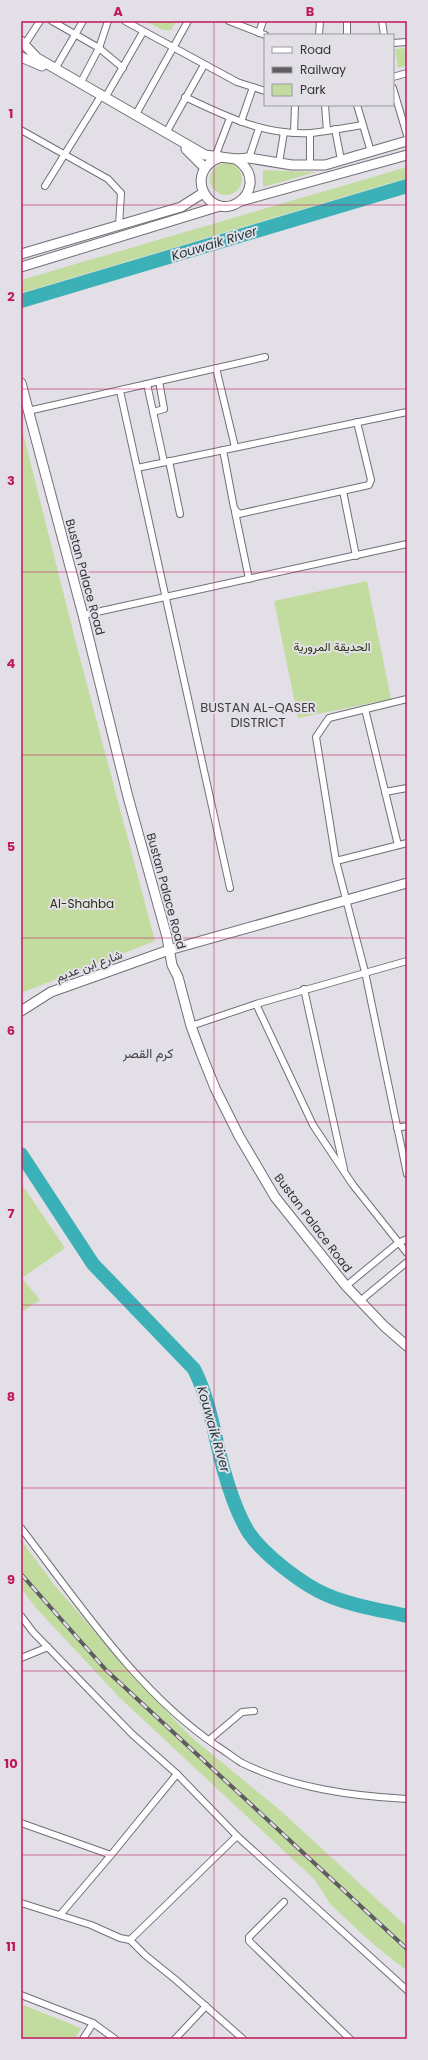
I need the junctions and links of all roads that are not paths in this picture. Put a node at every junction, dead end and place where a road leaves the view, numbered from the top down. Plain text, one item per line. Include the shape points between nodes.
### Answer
1 (40, 21) edge
2 (52, 21) edge
3 (83, 21) edge
4 (108, 21) edge
5 (125, 21) edge
6 (188, 21) edge
7 (231, 21) edge
8 (263, 21) edge
9 (320, 21) edge
10 (347, 21) edge
11 (382, 21) edge
12 (143, 32) junction
13 (76, 34) junction
14 (262, 34) edge
15 (319, 34) edge
16 (347, 34) edge
17 (384, 34) edge
18 (407, 42) edge
19 (23, 43) edge
20 (394, 43) edge
21 (99, 48) junction
22 (172, 48) junction
23 (21, 56) edge
24 (204, 65) junction
25 (123, 68) junction
26 (55, 69) junction
27 (407, 73) edge
28 (394, 77) edge
29 (80, 84) junction
30 (253, 87) junction
31 (264, 91) edge
32 (394, 91) edge
33 (185, 97) junction
34 (102, 98) junction
35 (295, 106) edge
36 (325, 106) edge
37 (357, 106) edge
38 (135, 116) junction
39 (230, 118) junction
40 (241, 122) junction
41 (362, 125) junction
42 (258, 128) junction
43 (335, 129) junction
44 (21, 130) edge
45 (327, 131) junction
46 (284, 132) junction
47 (166, 133) junction
48 (294, 133) junction
49 (310, 133) junction
50 (407, 135) edge
51 (407, 141) edge
52 (371, 152) junction
53 (64, 154) junction
54 (407, 155) edge
55 (218, 157) junction
56 (249, 158) junction
57 (236, 159) junction
58 (341, 160) junction
59 (278, 163) junction
60 (310, 165) junction
61 (205, 168) junction
62 (45, 186) dead end
63 (204, 194) junction
64 (241, 201) junction
65 (220, 206) junction
66 (118, 226) junction
67 (21, 254) edge
68 (21, 267) edge
69 (265, 356) dead end
70 (216, 368) junction
71 (159, 382) junction
72 (21, 383) edge
73 (147, 384) junction
74 (120, 391) junction
75 (28, 411) junction
76 (153, 412) junction
77 (407, 412) edge
78 (357, 422) junction
79 (235, 448) junction
80 (223, 450) junction
81 (166, 462) junction
82 (137, 468) junction
83 (343, 491) junction
84 (235, 512) junction
85 (180, 514) dead end
86 (407, 544) edge
87 (356, 556) junction
88 (249, 579) junction
89 (166, 597) junction
90 (83, 615) junction
91 (407, 699) edge
92 (365, 709) junction
93 (407, 788) edge
94 (385, 792) junction
95 (407, 843) edge
96 (398, 845) junction
97 (336, 861) junction
98 (407, 883) edge
99 (230, 888) dead end
100 (348, 899) junction
101 (169, 950) junction
102 (407, 961) edge
103 (365, 972) junction
104 (304, 989) junction
105 (256, 1004) junction
106 (21, 1011) edge
107 (191, 1026) junction
108 (407, 1126) edge
109 (397, 1128) junction
110 (345, 1174) junction
111 (407, 1174) edge
112 (407, 1240) edge
113 (398, 1243) junction
114 (407, 1253) edge
115 (407, 1262) edge
116 (346, 1286) junction
117 (360, 1302) junction
118 (407, 1346) edge
119 (21, 1528) edge
120 (21, 1616) edge
121 (48, 1647) junction
122 (21, 1658) edge
123 (254, 1711) dead end
124 (209, 1740) junction
125 (177, 1774) junction
126 (407, 1799) edge
127 (21, 1823) edge
128 (237, 1836) junction
129 (111, 1855) junction
130 (284, 1902) dead end
131 (21, 1903) edge
132 (60, 1915) junction
133 (130, 1940) junction
134 (407, 1990) edge
135 (21, 1995) edge
136 (206, 2006) junction
137 (92, 2023) junction
138 (83, 2039) edge
139 (115, 2039) edge
140 (175, 2039) edge
141 (243, 2039) edge
142 (350, 2039) edge

1 - 19 street
2 - 13 street
3 - 13 street
4 - 21 street
5 - 12 street
6 - 22 street
7 - 14 street
8 - 14 street
9 - 15 street
10 - 16 street
11 - 17 street
12 - 22 street
12 - 25 street
13 - 21 street
13 - 26 street
18 - 20 street
19 - 26 main road via 37,58
21 - 25 street
21 - 29 street
22 - 24 street
22 - 38 street
23 - 34 main road
24 - 30 street
24 - 33 street
25 - 34 street
26 - 29 main road
27 - 28 street
29 - 34 main road
30 - 31 street
30 - 40 street
32 - 50 street
33 - 39 street
33 - 47 street
34 - 38 main road
34 - 53 street
34 - 61 main road via 190,151
35 - 48 street
36 - 45 street
37 - 41 street
38 - 47 main road
39 - 40 street
39 - 55 street
40 - 42 street
41 - 43 street
41 - 52 street
42 - 46 street
42 - 56 street
43 - 45 street
43 - 58 street
44 - 53 street
45 - 49 street
46 - 48 street
46 - 59 street
47 - 55 main road via 205,155
48 - 49 street
49 - 60 street
51 - 52 main road
52 - 58 main road
53 - 62 street
53 - 66 street via 108,179 120,193
54 - 64 main road
55 - 57 main road
55 - 61 main road
56 - 57 main road
56 - 59 main road
57 - 64 main road via 250,175 249,189
58 - 60 main road
59 - 60 main road
61 - 63 main road via 200,180
63 - 65 main road
63 - 66 main road via 181,207
64 - 65 main road via 229,206
65 - 68 main road
66 - 67 main road
69 - 70 street
70 - 71 street
70 - 79 street
71 - 73 street
71 - 76 street via 164,409
72 - 75 main road, Bustan Palace Road
73 - 74 street
73 - 76 street
74 - 75 street
74 - 82 street
75 - 90 main road, Bustan Palace Road
76 - 81 street
77 - 78 street
78 - 79 street
78 - 83 street via 371,483
79 - 80 street
80 - 81 street
80 - 84 street
81 - 82 street
81 - 85 street
82 - 89 street
83 - 84 street via 239,514
83 - 87 street
84 - 88 street
86 - 87 street
87 - 88 street
88 - 89 street
89 - 90 street
89 - 99 street
90 - 101 main road, Bustan Palace Road via 128,797 168,937
91 - 92 street
92 - 94 street
92 - 97 street via 329,718 316,737
93 - 94 street
94 - 96 street
95 - 96 street
96 - 97 street
97 - 100 street
98 - 100 main road, شارع ابن عديم
100 - 101 main road, شارع ابن عديم
100 - 103 street
101 - 106 main road, شارع ابن عديم via 51,992
101 - 107 main road, Bustan Palace Road
102 - 103 street
103 - 104 street
103 - 109 street
104 - 105 street
104 - 110 street
105 - 107 street
105 - 110 street via 313,1125
107 - 116 main road, Bustan Palace Road via 216,1088 255,1164 279,1202
108 - 109 street
109 - 111 street
110 - 113 street
112 - 113 street
113 - 114 street
113 - 116 street
115 - 117 street
116 - 117 main road, Bustan Palace Road
117 - 118 main road, Bustan Palace Road
119 - 124 street via 97,1627 147,1685 196,1732
120 - 121 street
121 - 122 street
121 - 125 street via 132,1734
123 - 124 street via 242,1712
124 - 126 street via 242,1762 284,1780 357,1796
125 - 128 street
125 - 129 street
127 - 129 street
128 - 133 street
128 - 134 street
129 - 132 street
130 - 142 street via 249,1937 249,1941
131 - 132 street
132 - 133 street
133 - 136 street
135 - 137 street
136 - 140 street
136 - 141 street
137 - 138 street
137 - 139 street

